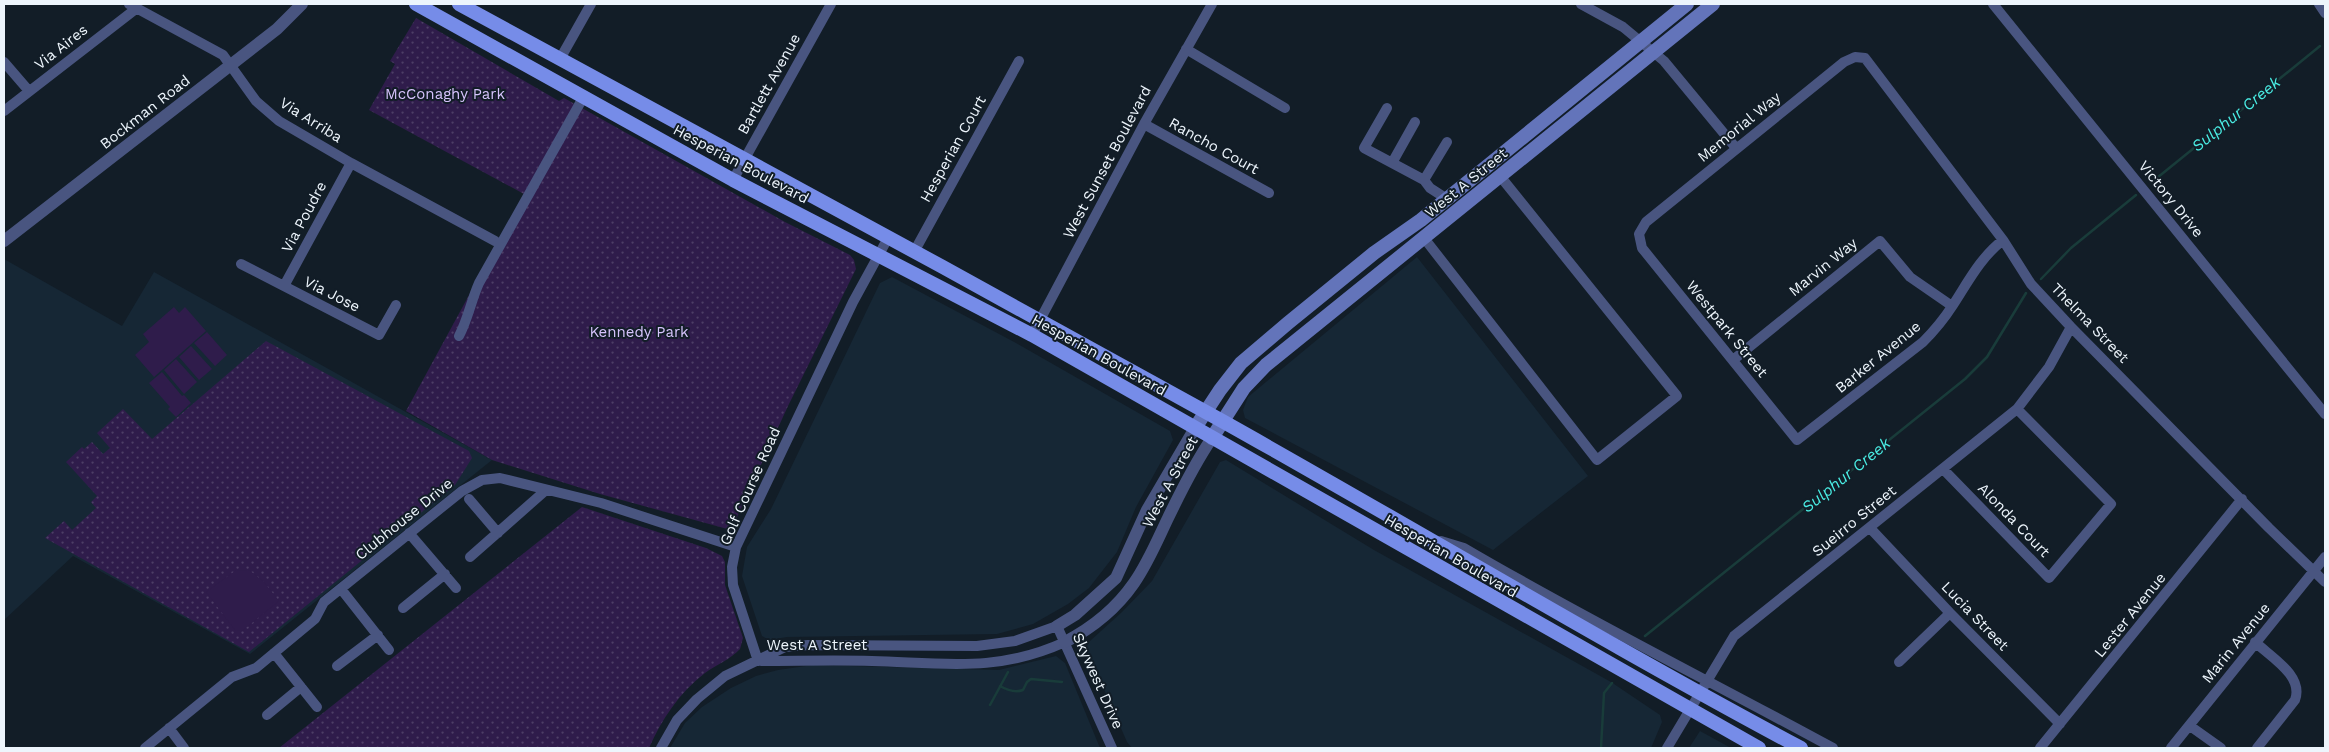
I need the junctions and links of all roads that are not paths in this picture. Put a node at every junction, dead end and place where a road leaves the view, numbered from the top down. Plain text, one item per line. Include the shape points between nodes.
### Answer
1 (302, 4) edge
2 (416, 4) edge
3 (459, 4) edge
4 (591, 4) edge
5 (831, 4) edge
6 (1212, 4) edge
7 (1581, 4) edge
8 (1687, 4) edge
9 (1713, 4) edge
10 (1993, 4) edge
11 (2319, 4) edge
12 (133, 6) edge
13 (2325, 13) edge
14 (519, 36) junction
15 (481, 39) junction
16 (1640, 42) junction
17 (1186, 49) junction
18 (1653, 53) junction
19 (1864, 58) joint
20 (560, 59) junction
21 (1019, 61) dead end
22 (4, 62) edge
23 (231, 66) junction
24 (29, 91) junction
25 (584, 96) junction
26 (1285, 108) dead end
27 (1387, 108) dead end
28 (4, 111) edge
29 (1415, 122) dead end
30 (1144, 124) junction
31 (1446, 142) dead end
32 (1736, 148) junction
33 (745, 159) junction
34 (350, 163) junction
35 (1392, 163) junction
36 (1500, 176) junction
37 (733, 180) junction
38 (1424, 180) junction
39 (1269, 193) dead end
40 (1447, 199) junction
41 (1421, 220) junction
42 (1639, 234) joint
43 (888, 238) junction
44 (1424, 238) junction
45 (2003, 240) junction
46 (4, 241) edge
47 (495, 241) dead end
48 (914, 252) junction
49 (878, 255) junction
50 (241, 264) dead end
51 (1337, 283) junction
52 (284, 286) junction
53 (396, 305) dead end
54 (1952, 306) junction
55 (1336, 310) junction
56 (1040, 320) junction
57 (2071, 327) junction
58 (459, 336) dead end
59 (1032, 336) junction
60 (1732, 360) junction
61 (2017, 409) junction
62 (1205, 412) junction
63 (2325, 414) edge
64 (1222, 421) junction
65 (1195, 428) junction
66 (1212, 438) junction
67 (1797, 440) joint
68 (1943, 469) junction
69 (546, 490) junction
70 (469, 499) dead end
71 (2242, 499) junction
72 (1870, 528) junction
73 (410, 533) junction
74 (498, 533) junction
75 (1427, 538) junction
76 (736, 547) junction
77 (470, 557) dead end
78 (2325, 557) edge
79 (2314, 570) junction
80 (444, 574) junction
81 (2325, 582) edge
82 (341, 588) junction
83 (456, 588) dead end
84 (402, 608) dead end
85 (1950, 612) junction
86 (1057, 626) junction
87 (378, 635) junction
88 (1065, 642) junction
89 (2255, 642) junction
90 (389, 650) dead end
91 (274, 653) junction
92 (758, 661) junction
93 (1898, 662) dead end
94 (337, 666) dead end
95 (1708, 680) junction
96 (301, 687) junction
97 (1700, 694) junction
98 (317, 707) dead end
99 (1691, 711) junction
100 (267, 715) dead end
101 (2060, 724) junction
102 (2190, 726) junction
103 (169, 728) junction
104 (145, 748) edge
105 (184, 748) edge
106 (661, 748) edge
107 (1112, 748) edge
108 (1667, 748) edge
109 (1759, 748) edge
110 (1801, 748) edge
111 (1832, 748) edge
112 (2040, 748) edge
113 (2171, 748) edge
114 (2221, 748) edge
115 (2257, 748) edge

1 - 23 street, Bockman Road via 282,25
2 - 15 main road, Hesperian Boulevard
3 - 14 main road, Hesperian Boulevard
4 - 20 street
5 - 33 street, Bartlett Avenue
6 - 17 street, West Sunset Boulevard
7 - 16 street via 1623,27
8 - 16 main road, West A Street
9 - 18 main road, West A Street
10 - 63 street, Victory Drive
11 - 13 street
12 - 23 street, Via Arriba via 223,55
12 - 24 street, Via Aires
14 - 15 main road via 501,43
14 - 20 main road, Hesperian Boulevard
15 - 25 main road, Hesperian Boulevard
16 - 18 street
16 - 40 main road, West A Street
17 - 26 street
17 - 30 street, West Sunset Boulevard
18 - 32 street via 1664,61
18 - 36 main road, West A Street
19 - 32 street, Memorial Way via 1855,57 1844,62
19 - 45 street, Thelma Street
20 - 33 main road, Hesperian Boulevard
21 - 48 street, Hesperian Court
22 - 24 street
23 - 34 street, Via Arriba via 256,101 279,121
23 - 46 street, Bockman Road
24 - 28 street, Via Aires
25 - 37 main road, Hesperian Boulevard
25 - 58 street via 479,284
27 - 35 street via 1364,148
29 - 35 street
30 - 39 street, Rancho Court
30 - 56 street, West Sunset Boulevard
31 - 38 street
32 - 42 street, Memorial Way via 1646,222
33 - 37 street, Bartlett Avenue
33 - 43 main road, Hesperian Boulevard
34 - 47 street, Via Arriba
34 - 52 street, Via Poudre
35 - 38 street
36 - 44 main road, West A Street
36 - 44 street via 1677,396 1598,460
37 - 49 main road, Hesperian Boulevard
38 - 40 street
40 - 41 main road, West A Street
41 - 44 main road
41 - 51 main road, West A Street
42 - 60 street, Westpark Street via 1642,248
43 - 48 main road, Hesperian Boulevard
43 - 49 street, Golf Course Road
44 - 55 main road, West A Street
45 - 54 street, Barker Avenue via 1978,264
45 - 57 street, Thelma Street via 2031,284
48 - 56 main road, Hesperian Boulevard
49 - 59 main road, Hesperian Boulevard
49 - 76 street, Golf Course Road
50 - 52 street, Via Jose
51 - 55 main road
51 - 62 main road, West A Street via 1241,363
52 - 53 street, Via Jose via 379,336
54 - 60 street, Marvin Way via 1910,277 1880,241
54 - 67 street, Barker Avenue via 1923,342
55 - 64 main road, West A Street via 1253,377
56 - 59 street, West Sunset Boulevard
56 - 62 main road, Hesperian Boulevard
57 - 61 street, Sueirro Street via 2049,367
57 - 71 street, Thelma Street
59 - 65 main road, Hesperian Boulevard
60 - 67 street, Westpark Street
61 - 68 street, Sueirro Street
61 - 68 street, Alonda Court via 2111,504 2049,578
62 - 64 main road, Hesperian Boulevard
62 - 65 main road, West A Street
64 - 66 main road, West A Street
64 - 75 main road, Hesperian Boulevard
65 - 66 main road, Hesperian Boulevard
65 - 86 street, West A Street via 1148,510 1116,578 1076,615
66 - 88 street, West A Street via 1133,585 1104,617
66 - 99 main road, Hesperian Boulevard
68 - 72 street, Sueirro Street
69 - 73 street, Clubhouse Drive via 500,478 482,480 462,491
69 - 74 street
69 - 76 street, Clubhouse Drive via 601,503
70 - 74 street
71 - 79 street, Thelma Street
71 - 101 street, Lester Avenue
72 - 85 street, Lucia Street
72 - 95 street, Sueirro Street via 1734,636
73 - 80 street
73 - 82 street, Clubhouse Drive
74 - 77 street
75 - 95 street, Hesperian Boulevard via 1464,548 1618,635
75 - 97 main road, Hesperian Boulevard
76 - 92 street, Golf Course Road via 733,585
78 - 79 street, Marin Avenue
79 - 81 street, Thelma Street
79 - 89 street, Marin Avenue
80 - 83 street
80 - 84 street
82 - 87 street
82 - 91 street, Clubhouse Drive via 324,602 315,619
85 - 93 street
85 - 101 street, Lucia Street
86 - 88 street, Skywest Drive
86 - 92 street, West A Street via 996,644 904,647 808,645 785,647
87 - 90 street
87 - 94 street
88 - 92 street, West A Street via 1023,658 980,664 809,659
88 - 107 street, Skywest Drive
89 - 102 street, Marin Avenue
89 - 115 street via 2295,679 2298,692
91 - 96 street
91 - 103 street, Clubhouse Drive via 256,668 232,677
92 - 106 street via 725,676 697,699 677,720
95 - 97 street, Sueirro Street
95 - 111 street, Hesperian Boulevard
96 - 98 street
96 - 100 street
97 - 99 street, Sueirro Street
97 - 110 main road, Hesperian Boulevard
99 - 108 street, Sueirro Street
99 - 109 main road, Hesperian Boulevard
101 - 112 street, Lester Avenue
102 - 113 street, Marin Avenue
102 - 114 street
103 - 104 street, Clubhouse Drive
103 - 105 street

